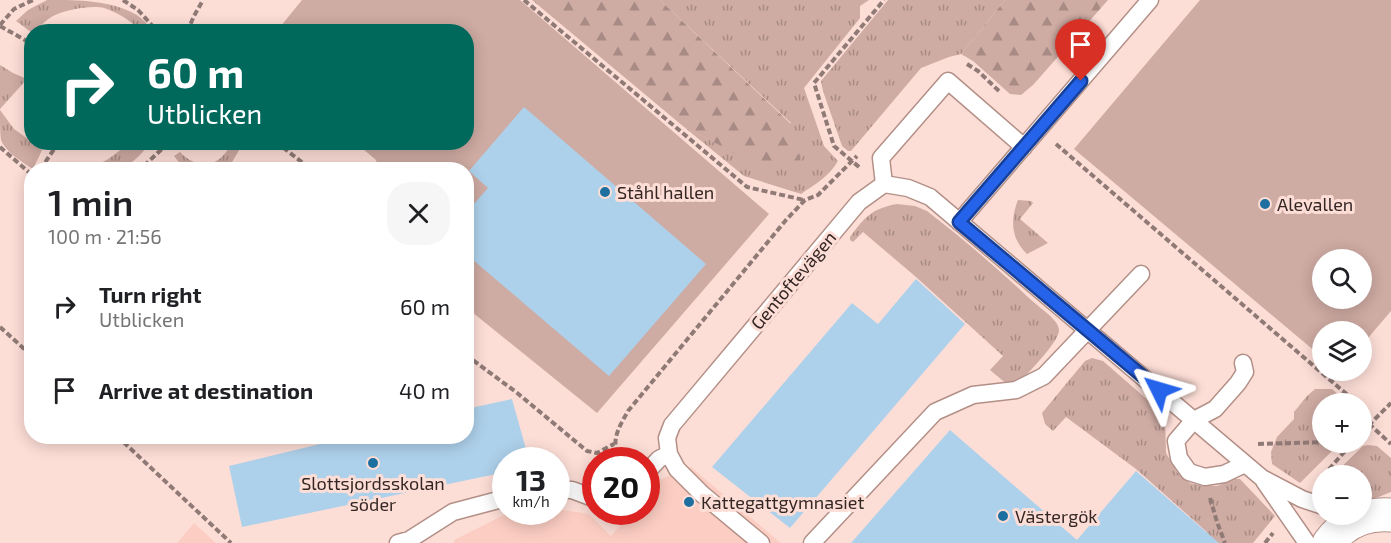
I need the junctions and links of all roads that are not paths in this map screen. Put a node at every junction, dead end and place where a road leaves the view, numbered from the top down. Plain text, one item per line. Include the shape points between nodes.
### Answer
1 (1150, 0) edge
2 (1024, 147) junction
3 (884, 184) junction
4 (959, 222) junction
5 (1141, 274) dead end
6 (1088, 331) junction
7 (1243, 363) dead end
8 (1194, 420) junction
9 (669, 454) junction
10 (660, 458) edge
11 (1245, 464) junction
12 (1262, 478) junction
13 (492, 502) edge
14 (1312, 502) edge
15 (1376, 514) edge
16 (398, 543) edge
17 (761, 543) edge
18 (812, 543) edge
19 (1307, 543) edge
20 (1329, 543) edge

1 - 2 lane
2 - 3 lane via 948,81 881,158
2 - 4 lane
3 - 4 lane via 930,197
3 - 9 lane, Gentoftevägen via 859,202 672,425 667,438
4 - 6 lane
5 - 6 lane
6 - 8 lane
6 - 18 lane via 1044,376 1016,390 973,395 936,412
7 - 8 lane via 1245,372 1215,409
8 - 11 lane
8 - 11 lane via 1176,441 1179,458 1189,472 1205,477 1224,474
9 - 10 lane
9 - 17 lane via 677,469 702,494
11 - 12 lane
12 - 14 lane
12 - 19 lane
13 - 16 lane via 453,512
15 - 20 main road via 1353,521

